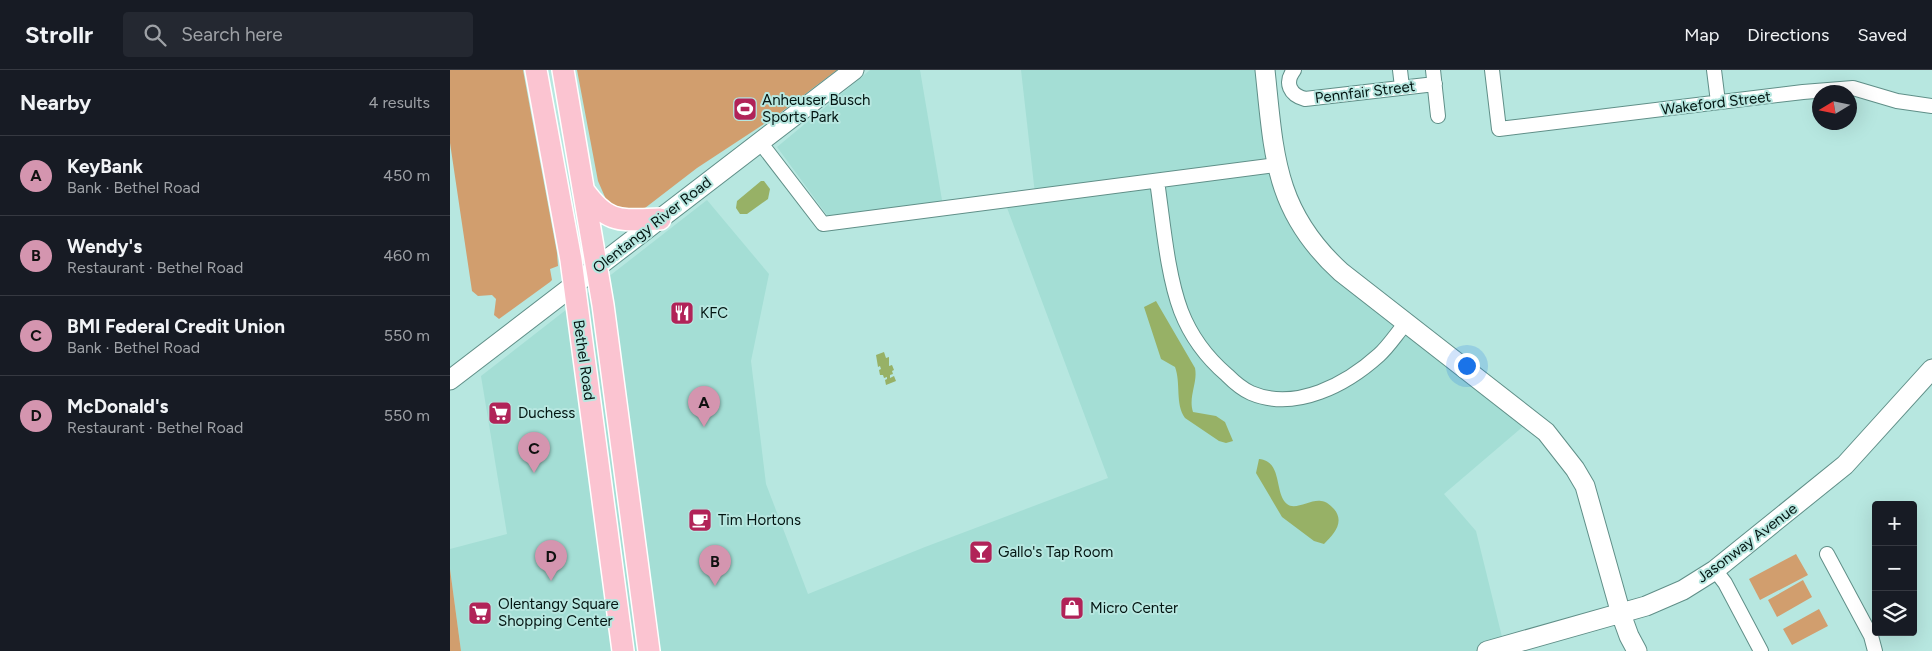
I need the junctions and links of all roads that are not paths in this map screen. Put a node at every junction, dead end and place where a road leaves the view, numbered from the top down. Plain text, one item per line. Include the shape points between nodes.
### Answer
1 (536, 70) edge
2 (562, 70) edge
3 (854, 70) edge
4 (1265, 70) edge
5 (1294, 70) edge
6 (1400, 70) edge
7 (1492, 70) edge
8 (1714, 70) edge
9 (1434, 77) edge
10 (1402, 87) junction
11 (1718, 102) junction
12 (1932, 106) edge
13 (1438, 116) dead end
14 (760, 142) junction
15 (1276, 165) junction
16 (1157, 181) junction
17 (583, 189) junction
18 (660, 219) junction
19 (596, 268) junction
20 (574, 286) junction
21 (1406, 323) junction
22 (1932, 369) edge
23 (450, 380) edge
24 (1827, 554) dead end
25 (1715, 570) junction
26 (1621, 614) junction
27 (623, 651) edge
28 (649, 651) edge
29 (1487, 651) edge
30 (1637, 651) edge
31 (1761, 651) edge
32 (1875, 651) edge

1 - 20 main road, Bethel Road
2 - 17 main road, Bethel Road
3 - 14 street, Olentangy River Road
4 - 15 street
5 - 10 street, Pennfair Street via 1288,84 1297,97 1305,99
6 - 10 street
7 - 11 street, Wakeford Street via 1499,129
8 - 11 street
9 - 10 street, Pennfair Street
9 - 13 street
11 - 12 street, Wakeford Street via 1853,88 1897,101
14 - 16 street via 823,224
14 - 18 street, Olentangy River Road
15 - 16 street
15 - 21 street via 1296,216 1323,256
16 - 21 street via 1180,310 1203,352 1243,388 1275,399 1318,393 1342,382 1380,354
17 - 18 main road via 604,214 628,220
17 - 19 main road, Bethel Road
18 - 19 street, Olentangy River Road
19 - 20 street, Olentangy River Road
19 - 28 main road, Bethel Road via 614,379
20 - 23 street, Olentangy River Road
20 - 27 main road, Bethel Road
21 - 26 street via 1546,432 1575,469 1592,508
22 - 25 street, Jasonway Avenue via 1845,465
24 - 32 street via 1871,636
25 - 26 street, Jasonway Avenue via 1665,599
25 - 31 street
26 - 29 street, Jasonway Avenue
26 - 30 street

